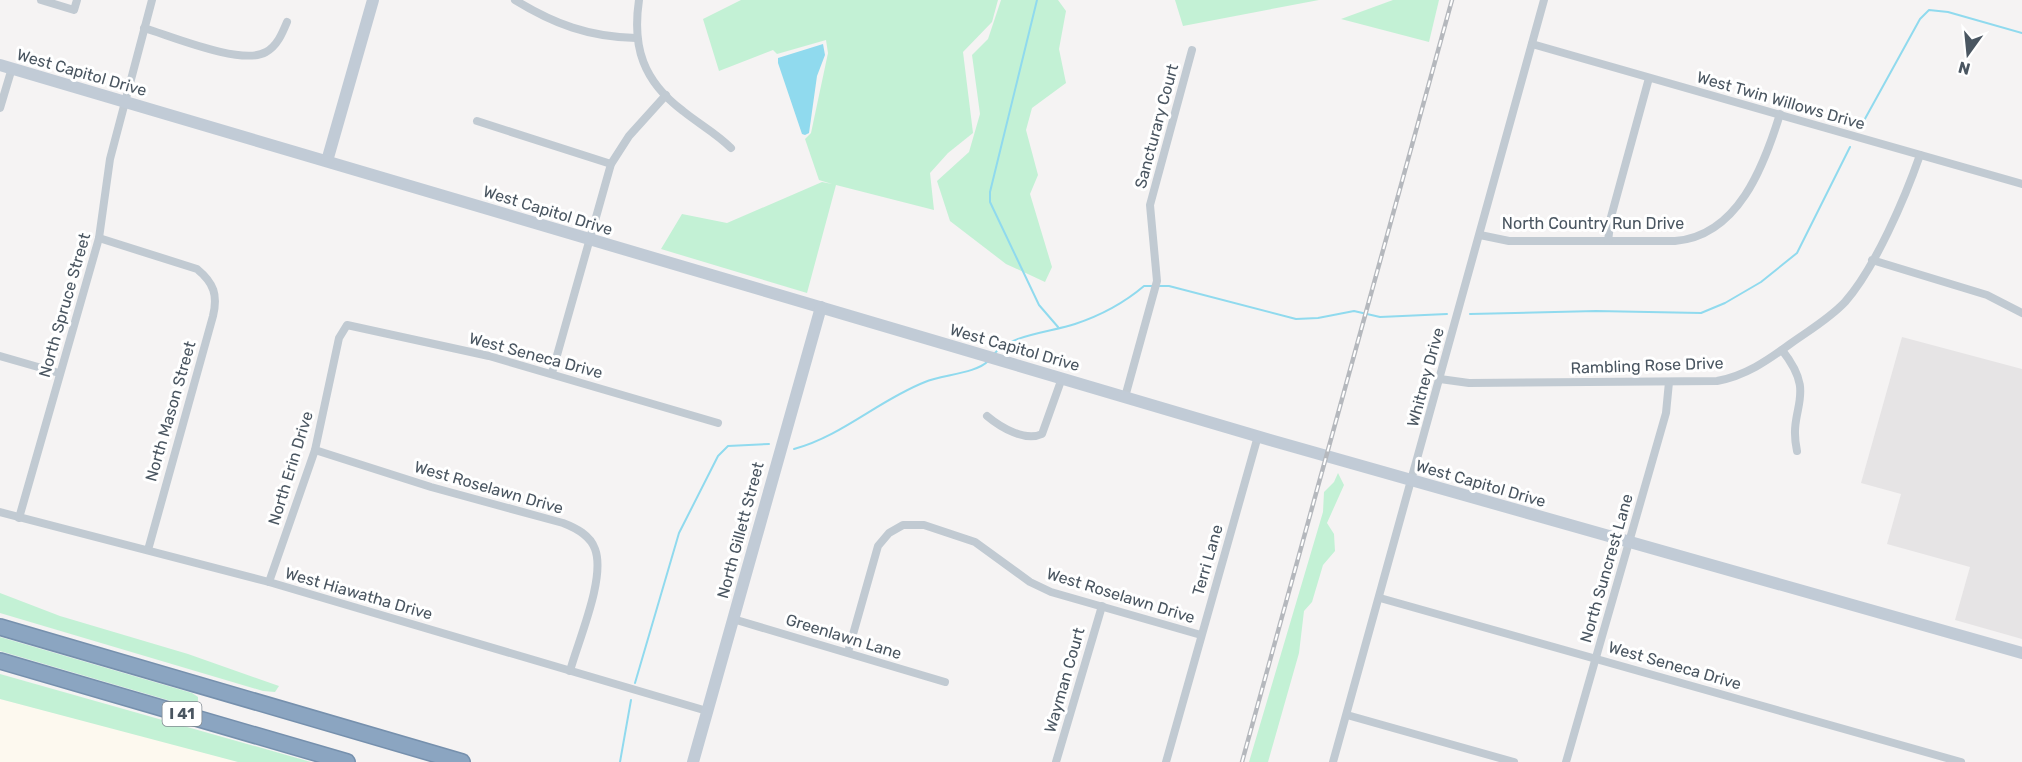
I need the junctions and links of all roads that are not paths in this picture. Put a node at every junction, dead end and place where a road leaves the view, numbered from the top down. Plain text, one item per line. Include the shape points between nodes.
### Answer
1 (41, 0) edge
2 (77, 0) edge
3 (152, 0) edge
4 (374, 0) edge
5 (515, 0) edge
6 (639, 0) edge
7 (1544, 0) edge
8 (287, 22) dead end
9 (144, 28) junction
10 (636, 38) junction
11 (1532, 44) junction
12 (1192, 50) dead end
13 (6, 67) edge
14 (1649, 78) junction
15 (666, 95) junction
16 (124, 102) junction
17 (0, 108) edge
18 (1780, 114) junction
19 (477, 121) dead end
20 (731, 148) dead end
21 (1920, 154) junction
22 (327, 161) junction
23 (611, 164) junction
24 (2022, 183) edge
25 (1480, 235) junction
26 (99, 238) junction
27 (590, 239) junction
28 (1608, 241) junction
29 (1872, 260) junction
30 (820, 307) junction
31 (2022, 313) edge
32 (344, 327) joint
33 (1782, 350) junction
34 (0, 356) edge
35 (59, 373) junction
36 (552, 373) junction
37 (1062, 378) junction
38 (1440, 379) junction
39 (1669, 382) junction
40 (1125, 396) junction
41 (987, 416) dead end
42 (718, 423) dead end
43 (1258, 436) junction
44 (315, 450) junction
45 (1797, 451) dead end
46 (1412, 480) junction
47 (0, 512) edge
48 (19, 518) junction
49 (1629, 542) junction
50 (148, 550) junction
51 (269, 582) junction
52 (1380, 598) junction
53 (1102, 606) junction
54 (733, 619) junction
55 (0, 627) edge
56 (1201, 635) junction
57 (848, 652) junction
58 (2022, 653) edge
59 (1595, 658) junction
60 (0, 661) edge
61 (570, 671) junction
62 (945, 682) dead end
63 (707, 711) junction
64 (1347, 715) junction
65 (347, 762) edge
66 (462, 762) edge
67 (693, 762) edge
68 (1056, 762) edge
69 (1166, 762) edge
70 (1333, 762) edge
71 (1514, 762) edge
72 (1566, 762) edge
73 (1961, 762) edge

1 - 2 street via 74,10
3 - 9 street, North Spruce Street
4 - 22 street
5 - 10 street via 576,31
6 - 10 street
7 - 11 street, Whitney Drive
8 - 9 street via 266,52 246,57
9 - 16 street, North Spruce Street
10 - 15 street via 648,72
11 - 14 street, West Twin Willows Drive
11 - 25 street, Whitney Drive
12 - 40 street, Sancturary Court via 1150,205 1157,281
13 - 16 street, West Capitol Drive
13 - 17 street
14 - 18 street, West Twin Willows Drive
14 - 28 street
15 - 20 street
15 - 23 street via 629,136
16 - 22 street, West Capitol Drive
16 - 26 street, North Spruce Street via 108,167
18 - 21 street, West Twin Willows Drive
18 - 28 street, North Country Run Drive via 1773,138 1741,205 1729,217 1685,241
19 - 23 street
21 - 24 street, West Twin Willows Drive
21 - 29 street, Rambling Rose Drive
22 - 27 street, West Capitol Drive
23 - 27 street
25 - 28 street, North Country Run Drive via 1509,241
25 - 38 street, Whitney Drive
26 - 35 street, North Spruce Street
26 - 50 street, North Mason Street via 189,265 210,280 215,296 213,316
27 - 30 street, West Capitol Drive
27 - 36 street
29 - 31 street via 1993,297
29 - 33 street, Rambling Rose Drive via 1843,304
30 - 37 street, West Capitol Drive
30 - 54 street, North Gillett Street
32 - 36 street, West Seneca Drive via 356,325
32 - 44 street, North Erin Drive
33 - 39 street, Rambling Rose Drive via 1740,376 1717,381
33 - 45 street via 1802,385 1794,430
34 - 35 street
35 - 48 street, North Spruce Street
36 - 42 street, West Seneca Drive
37 - 40 street, West Capitol Drive
37 - 41 street via 1042,434 1030,436 1000,427
38 - 39 street, Rambling Rose Drive via 1469,383
38 - 46 street, Whitney Drive
39 - 49 street, North Suncrest Lane via 1666,412
40 - 43 street, West Capitol Drive
43 - 46 street, West Capitol Drive
43 - 56 street, Terri Lane
44 - 51 street, North Erin Drive
44 - 61 street, West Roselawn Drive via 580,530 592,542 598,565
46 - 49 street, West Capitol Drive
46 - 52 street, Whitney Drive
47 - 48 street, West Hiawatha Drive
48 - 50 street, West Hiawatha Drive
49 - 58 street, West Capitol Drive
49 - 59 street, North Suncrest Lane
50 - 51 street, West Hiawatha Drive
51 - 61 street, West Hiawatha Drive
52 - 59 street, West Seneca Drive
52 - 64 street, Whitney Drive
53 - 56 street, West Roselawn Drive
53 - 57 street, West Roselawn Drive via 1041,588 975,542 924,525 903,525 878,546
53 - 68 street, Wayman Court
54 - 57 street, Greenlawn Lane
54 - 63 street, North Gillett Street
55 - 66 highway, I 41
56 - 69 street, Terri Lane
57 - 62 street, Greenlawn Lane
59 - 72 street, North Suncrest Lane
59 - 73 street, West Seneca Drive
60 - 65 highway, I 41
61 - 63 street, West Hiawatha Drive
63 - 67 street, North Gillett Street
64 - 70 street, Whitney Drive
64 - 71 street

